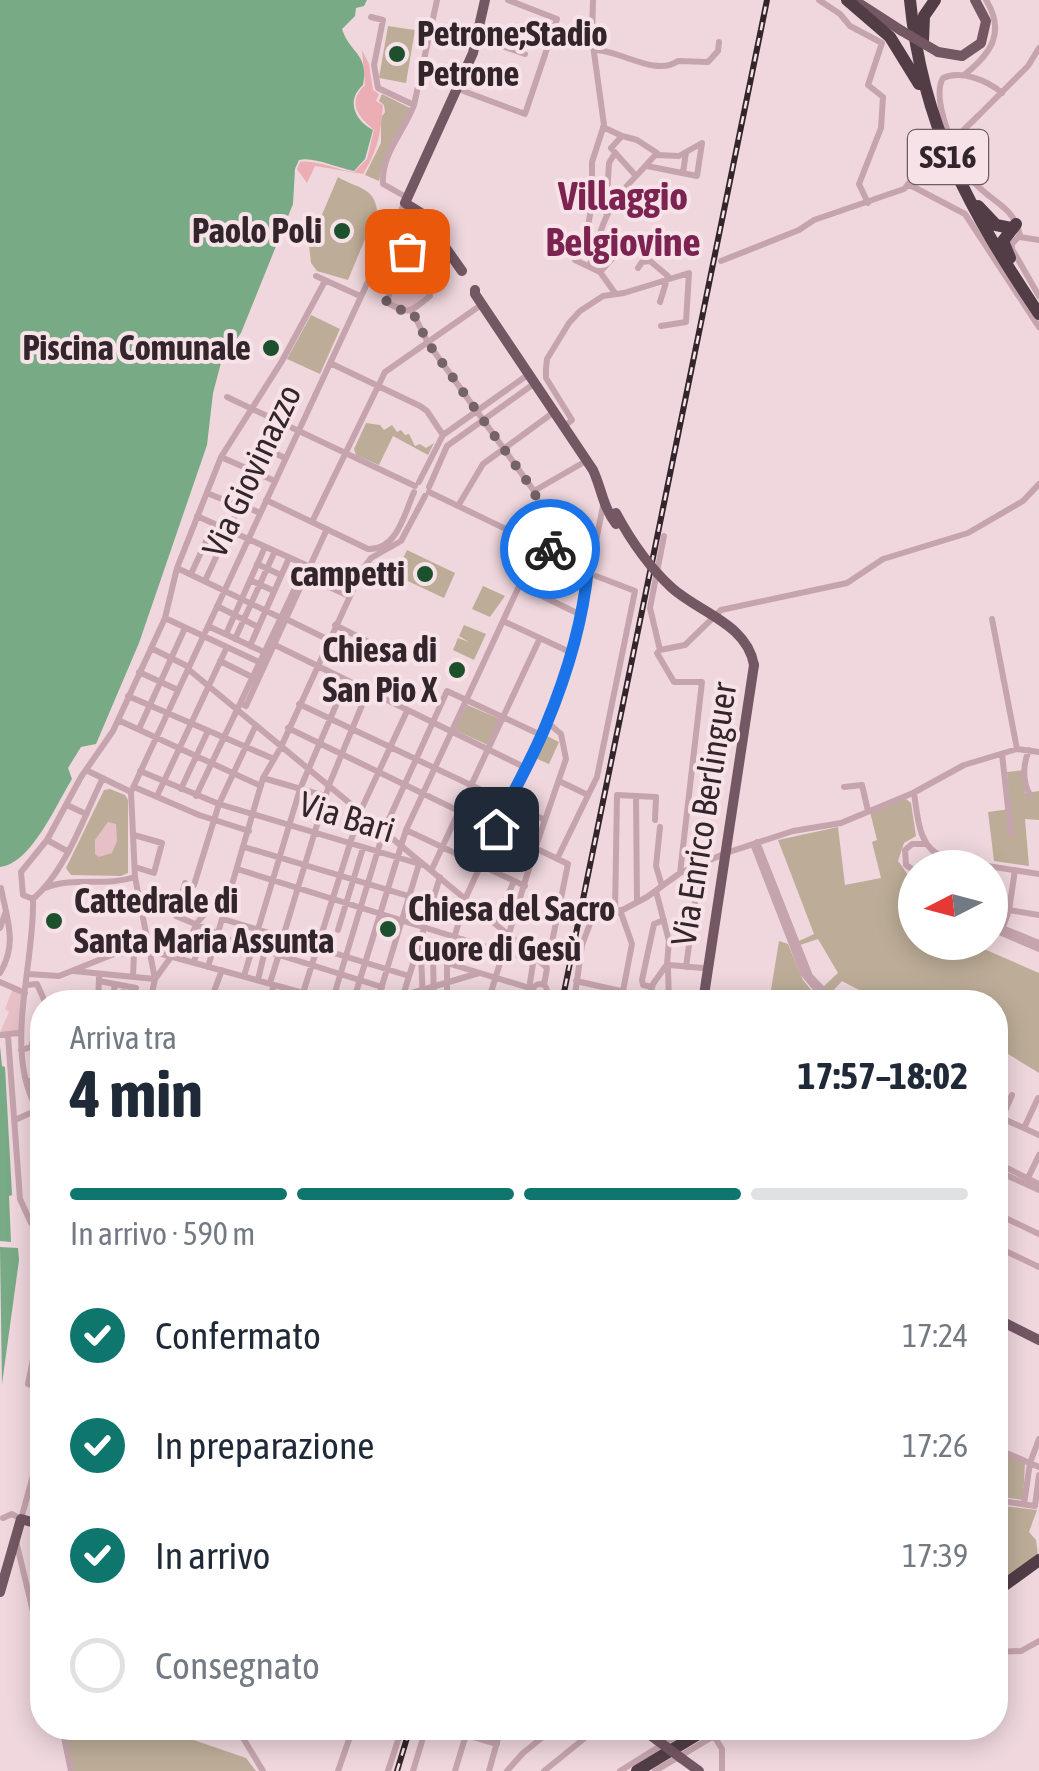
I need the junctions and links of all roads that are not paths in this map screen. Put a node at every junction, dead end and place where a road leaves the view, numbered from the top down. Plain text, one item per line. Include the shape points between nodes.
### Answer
1 (437, 0) edge
2 (485, 0) edge
3 (508, 0) edge
4 (593, 0) edge
5 (820, 0) edge
6 (850, 0) edge
7 (912, 0) edge
8 (935, 0) edge
9 (975, 0) edge
10 (986, 0) edge
11 (371, 18) dead end
12 (476, 37) junction
13 (719, 42) dead end
14 (1039, 48) edge
15 (595, 50) junction
16 (525, 54) dead end
17 (963, 76) junction
18 (928, 78) junction
19 (458, 89) junction
20 (1002, 92) junction
21 (414, 105) junction
22 (604, 128) junction
23 (939, 134) junction
24 (622, 136) junction
25 (602, 138) junction
26 (613, 150) junction
27 (686, 152) junction
28 (656, 155) junction
29 (646, 166) junction
30 (682, 174) junction
31 (636, 176) junction
32 (907, 184) junction
33 (969, 194) junction
34 (406, 200) junction
35 (868, 203) junction
36 (605, 220) junction
37 (1015, 230) junction
38 (630, 238) dead end
39 (1039, 240) edge
40 (386, 241) junction
41 (440, 242) junction
42 (407, 251) junction
43 (721, 261) dead end
44 (589, 266) junction
45 (638, 268) dead end
46 (462, 272) junction
47 (600, 272) junction
48 (316, 276) dead end
49 (396, 276) junction
50 (667, 278) junction
51 (325, 281) junction
52 (1023, 283) junction
53 (615, 293) junction
54 (360, 296) junction
55 (1039, 296) edge
56 (660, 302) dead end
57 (483, 304) junction
58 (1039, 310) edge
59 (412, 311) junction
60 (661, 326) dead end
61 (1039, 327) edge
62 (428, 343) junction
63 (330, 363) junction
64 (532, 378) junction
65 (376, 386) junction
66 (227, 397) dead end
67 (250, 409) junction
68 (476, 411) junction
69 (554, 412) junction
70 (482, 421) junction
71 (564, 427) junction
72 (298, 432) junction
73 (443, 435) junction
74 (258, 445) dead end
75 (501, 449) junction
76 (344, 454) junction
77 (221, 456) junction
78 (285, 458) junction
79 (586, 460) junction
80 (254, 472) junction
81 (275, 482) junction
82 (599, 484) junction
83 (1039, 484) edge
84 (416, 487) junction
85 (534, 491) junction
86 (206, 492) junction
87 (428, 492) junction
88 (266, 500) junction
89 (240, 505) junction
90 (458, 506) junction
91 (602, 506) junction
92 (260, 512) junction
93 (197, 516) junction
94 (616, 519) junction
95 (312, 522) junction
96 (214, 524) junction
97 (600, 526) junction
98 (327, 529) junction
99 (228, 531) junction
100 (664, 536) dead end
101 (248, 539) junction
102 (539, 543) junction
103 (265, 547) junction
104 (274, 551) junction
105 (369, 553) junction
106 (289, 558) junction
107 (257, 564) junction
108 (178, 568) junction
109 (267, 568) junction
110 (593, 571) junction
111 (191, 574) junction
112 (281, 575) junction
113 (306, 576) junction
114 (250, 580) junction
115 (205, 581) junction
116 (260, 584) junction
117 (520, 585) junction
118 (224, 590) junction
119 (274, 591) junction
120 (349, 596) junction
121 (242, 599) junction
122 (251, 603) junction
123 (217, 606) junction
124 (266, 610) junction
125 (578, 614) junction
126 (234, 615) junction
127 (165, 618) junction
128 (284, 618) junction
129 (992, 619) dead end
130 (244, 620) junction
131 (503, 620) junction
132 (335, 625) junction
133 (208, 626) junction
134 (258, 627) junction
135 (185, 628) junction
136 (226, 634) junction
137 (203, 636) junction
138 (540, 638) junction
139 (235, 639) junction
140 (329, 640) junction
141 (275, 645) junction
142 (250, 646) junction
143 (227, 647) junction
144 (150, 648) junction
145 (660, 650) junction
146 (570, 652) junction
147 (266, 653) junction
148 (171, 658) junction
149 (402, 658) dead end
150 (220, 661) junction
151 (261, 663) junction
152 (188, 668) junction
153 (316, 668) junction
154 (139, 672) junction
155 (254, 678) junction
156 (161, 682) junction
157 (346, 682) junction
158 (208, 686) junction
159 (178, 690) junction
160 (368, 693) junction
161 (128, 696) junction
162 (467, 699) junction
163 (299, 704) junction
164 (150, 706) junction
165 (240, 706) junction
166 (406, 711) junction
167 (167, 713) junction
168 (504, 717) junction
169 (330, 718) junction
170 (118, 720) junction
171 (547, 722) junction
172 (191, 724) junction
173 (432, 724) junction
174 (256, 725) junction
175 (288, 728) junction
176 (138, 729) junction
177 (352, 729) junction
178 (208, 731) junction
179 (451, 732) junction
180 (542, 735) junction
181 (224, 737) junction
182 (156, 738) junction
183 (319, 743) junction
184 (246, 746) junction
185 (281, 747) junction
186 (390, 747) junction
187 (180, 748) junction
188 (1017, 749) junction
189 (488, 750) junction
190 (1029, 750) junction
191 (1039, 752) edge
192 (341, 754) junction
193 (1002, 754) junction
194 (195, 756) junction
195 (274, 759) junction
196 (416, 760) junction
197 (210, 764) junction
198 (524, 767) junction
199 (308, 768) junction
200 (435, 768) junction
201 (86, 770) junction
202 (140, 772) junction
203 (378, 772) junction
204 (233, 774) junction
205 (102, 780) junction
206 (164, 781) junction
207 (262, 782) junction
208 (559, 782) junction
209 (405, 784) junction
210 (328, 785) junction
211 (472, 785) junction
212 (844, 787) dead end
213 (132, 789) junction
214 (181, 789) junction
215 (300, 789) junction
216 (914, 793) junction
217 (422, 794) junction
218 (588, 795) junction
219 (1030, 795) dead end
220 (157, 796) junction
221 (196, 796) junction
222 (325, 796) junction
223 (636, 796) junction
224 (508, 802) junction
225 (67, 804) junction
226 (219, 804) junction
227 (459, 811) junction
228 (868, 811) junction
229 (360, 812) junction
230 (86, 814) junction
231 (254, 816) junction
232 (213, 820) junction
233 (545, 820) junction
234 (288, 825) junction
235 (495, 829) junction
236 (384, 830) junction
237 (406, 830) junction
238 (249, 831) junction
239 (920, 832) junction
240 (314, 833) junction
241 (1011, 834) dead end
242 (134, 835) junction
243 (47, 840) junction
244 (915, 842) junction
245 (755, 843) junction
246 (350, 844) junction
247 (926, 844) junction
248 (400, 845) junction
249 (442, 846) junction
250 (244, 847) junction
251 (363, 848) junction
252 (535, 848) junction
253 (68, 850) junction
254 (906, 850) edge
255 (930, 850) edge
256 (377, 852) junction
257 (725, 854) junction
258 (279, 856) junction
259 (396, 858) junction
260 (557, 859) junction
261 (62, 860) junction
262 (305, 864) junction
263 (479, 864) junction
264 (700, 864) junction
265 (426, 866) junction
266 (134, 867) junction
267 (237, 869) junction
268 (1008, 869) edge
269 (1015, 870) junction
270 (680, 873) junction
271 (340, 874) junction
272 (1039, 874) edge
273 (135, 877) junction
274 (440, 877) junction
275 (354, 879) junction
276 (68, 880) junction
277 (272, 880) junction
278 (514, 881) junction
279 (185, 883) dead end
280 (368, 884) junction
281 (194, 886) dead end
282 (525, 886) junction
283 (0, 888) edge
284 (44, 888) junction
285 (297, 888) junction
286 (659, 888) junction
287 (388, 889) junction
288 (23, 893) junction
289 (225, 895) junction
290 (410, 896) junction
291 (466, 897) junction
292 (33, 899) junction
293 (333, 899) junction
294 (637, 902) junction
295 (346, 903) junction
296 (432, 903) junction
297 (361, 907) junction
298 (6, 910) junction
299 (620, 910) junction
300 (1009, 910) joint
301 (462, 912) junction
302 (380, 914) junction
303 (1039, 915) edge
304 (223, 918) junction
305 (402, 920) junction
306 (664, 920) junction
307 (496, 922) junction
308 (201, 925) junction
309 (425, 927) junction
310 (0, 928) edge
311 (256, 928) junction
312 (338, 930) dead end
313 (508, 933) junction
314 (1008, 934) edge
315 (218, 935) junction
316 (455, 936) junction
317 (283, 937) junction
318 (252, 945) junction
319 (1039, 946) edge
320 (318, 948) junction
321 (266, 950) junction
322 (150, 951) junction
323 (134, 952) junction
324 (503, 952) junction
325 (279, 954) junction
326 (418, 955) junction
327 (346, 956) junction
328 (518, 956) dead end
329 (171, 957) junction
330 (432, 959) dead end
331 (535, 959) junction
332 (96, 960) junction
333 (182, 960) junction
334 (194, 962) junction
335 (365, 962) junction
336 (446, 963) junction
337 (313, 964) junction
338 (667, 966) junction
339 (208, 967) junction
340 (686, 967) junction
341 (704, 968) junction
342 (388, 969) junction
343 (222, 970) junction
344 (73, 971) junction
345 (0, 973) edge
346 (340, 973) junction
347 (478, 973) junction
348 (28, 974) junction
349 (99, 975) junction
350 (244, 976) junction
351 (409, 976) junction
352 (133, 977) junction
353 (495, 978) junction
354 (155, 979) junction
355 (258, 980) junction
356 (360, 980) junction
357 (576, 981) junction
358 (0, 982) edge
359 (272, 984) junction
360 (446, 984) junction
361 (544, 985) junction
362 (382, 987) junction
363 (652, 987) junction
364 (121, 988) edge
365 (434, 988) junction
366 (25, 989) junction
367 (532, 989) junction
368 (39, 990) edge
369 (98, 990) edge
370 (152, 990) edge
371 (214, 990) edge
372 (271, 990) edge
373 (293, 990) edge
374 (305, 990) edge
375 (336, 990) edge
376 (356, 990) edge
377 (381, 990) edge
378 (405, 990) edge
379 (422, 990) joint
380 (446, 990) edge
381 (492, 990) edge
382 (547, 990) edge
383 (575, 990) edge
384 (615, 990) edge
385 (624, 990) edge
386 (651, 990) edge
387 (668, 990) edge
388 (701, 990) edge
389 (702, 990) edge
390 (821, 990) edge
391 (18, 1033) junction
392 (4, 1036) edge
393 (30, 1047) edge
394 (21, 1050) junction
395 (27, 1081) joint
396 (30, 1089) edge
397 (1012, 1094) dead end
398 (1038, 1098) edge
399 (1008, 1100) edge
400 (30, 1116) edge
401 (15, 1120) junction
402 (1008, 1121) edge
403 (1024, 1128) junction
404 (1039, 1135) edge
405 (1039, 1156) edge
406 (1008, 1172) edge
407 (1035, 1184) edge
408 (1008, 1219) edge
409 (30, 1221) edge
410 (1039, 1234) edge
411 (1008, 1252) edge
412 (1039, 1267) edge
413 (1008, 1324) edge
414 (1039, 1340) edge
415 (1039, 1439) edge
416 (1008, 1453) edge
417 (1030, 1462) junction
418 (1039, 1467) edge
419 (1039, 1475) edge
420 (30, 1487) edge
421 (26, 1502) junction
422 (1008, 1502) edge
423 (1024, 1504) junction
424 (10, 1512) junction
425 (22, 1516) junction
426 (1, 1520) edge
427 (30, 1520) edge
428 (15, 1540) junction
429 (1039, 1562) edge
430 (1008, 1585) edge
431 (0, 1592) edge
432 (30, 1592) edge
433 (1039, 1641) edge
434 (1008, 1652) edge
435 (65, 1740) edge
436 (245, 1740) edge
437 (350, 1740) edge
438 (398, 1740) edge
439 (422, 1740) edge
440 (464, 1740) edge
441 (488, 1740) edge
442 (499, 1740) edge
443 (539, 1740) edge
444 (581, 1740) edge
445 (656, 1740) edge
446 (670, 1740) edge
447 (678, 1740) edge
448 (687, 1740) edge
449 (704, 1740) edge
450 (716, 1740) edge
451 (497, 1744) junction
452 (71, 1771) edge
453 (263, 1771) edge
454 (338, 1771) edge
455 (388, 1771) edge
456 (413, 1771) edge
457 (455, 1771) edge
458 (489, 1771) edge
459 (506, 1771) edge
460 (544, 1771) edge
461 (620, 1771) edge
462 (634, 1771) edge
463 (654, 1771) edge
464 (698, 1771) edge
465 (722, 1771) edge

1 - 21 street
2 - 12 main road
3 - 19 street via 557,19 525,114
4 - 15 street
5 - 35 street via 882,43 868,85 883,96 882,121 859,184
6 - 9 main road, bridge via 938,52 960,56 986,33
6 - 23 highway, SS16 via 902,52
7 - 18 highway, SS16
7 - 23 highway, SS16
8 - 18 highway, SS16 via 922,26
10 - 17 street via 997,25 994,43
11 - 21 street via 383,20 374,66 378,88
12 - 16 street
12 - 19 main road
13 - 15 street via 708,62 662,67
14 - 20 street
15 - 22 street
17 - 20 street
17 - 37 street via 940,81 947,126 976,184 1008,208
18 - 33 highway, SS16
19 - 34 main road
20 - 32 street, bridge
21 - 34 street via 382,177
22 - 24 street
22 - 25 street
23 - 58 highway, SS16 via 982,228
24 - 26 street
24 - 28 street
25 - 26 street
25 - 44 street via 592,162 587,232 575,260
26 - 31 street
26 - 36 street
27 - 28 street
27 - 30 street
27 - 30 street via 702,143 697,176
28 - 29 street
29 - 30 street
29 - 31 street
31 - 36 street
32 - 35 street
32 - 61 street via 966,214
33 - 37 highway via 996,225
33 - 52 highway, SS16
34 - 40 street, Via Giovinazzo
34 - 41 main road
34 - 46 main road via 424,209
35 - 43 street
36 - 44 street
37 - 39 street
37 - 52 highway via 1003,244
37 - 55 street via 1014,254
38 - 47 street
40 - 42 street
40 - 54 street, Via Giovinazzo
41 - 42 street via 418,255
41 - 46 main road
42 - 49 street
44 - 47 street
45 - 50 street via 650,261
46 - 57 main road, Via Enrico Berlinguer
47 - 53 street
48 - 51 street
49 - 59 street via 386,302
49 - 59 street via 430,292
50 - 53 street
50 - 56 street
50 - 60 street via 689,273 686,322
51 - 54 street
51 - 67 street
52 - 58 highway, SS16
53 - 71 street via 580,310 548,359 546,378 572,420
54 - 63 street, Via Giovinazzo
57 - 62 street
57 - 64 main road, Via Enrico Berlinguer
59 - 62 street
62 - 65 street via 385,372
62 - 68 street
63 - 65 street
63 - 72 street, Via Giovinazzo
64 - 68 street
64 - 69 main road, Via Enrico Berlinguer
64 - 70 street
65 - 73 street via 427,411
65 - 76 street
66 - 67 street
67 - 72 street
67 - 77 street
68 - 70 street
68 - 73 street
69 - 71 main road, Via Enrico Berlinguer
69 - 75 street
70 - 75 street
70 - 87 street via 448,446
71 - 79 main road, Via Enrico Berlinguer
72 - 76 street
72 - 78 street, Via Giovinazzo
73 - 84 street
74 - 78 street
75 - 85 street
75 - 90 street via 477,470
76 - 84 street
76 - 95 street
77 - 80 street
77 - 86 street
78 - 81 street, Via Giovinazzo
79 - 82 main road, Via Enrico Berlinguer
79 - 85 street
80 - 81 street
80 - 89 street
81 - 88 street, Via Giovinazzo
82 - 91 main road
82 - 94 main road, Via Enrico Berlinguer
83 - 145 street via 968,533 884,559 847,583 722,610 685,645
84 - 87 street
84 - 87 street via 419,496
84 - 105 street via 392,540
85 - 102 street via 542,516
86 - 89 street
86 - 93 street
87 - 90 street
87 - 105 street via 401,541
88 - 92 street, Via Giovinazzo
88 - 95 street
89 - 92 street
89 - 99 street
90 - 102 street
91 - 94 main road, Via Enrico Berlinguer
91 - 97 street
92 - 101 street, Via Giovinazzo
93 - 96 street
93 - 108 street
94 - 97 street
94 - 257 main road, Via Enrico Berlinguer, bridge via 653,578 738,638 752,666
95 - 98 street
96 - 99 street
96 - 111 street
97 - 110 street
98 - 105 street
98 - 113 street
99 - 101 street
99 - 115 street
100 - 145 street via 650,608
101 - 103 street
101 - 118 street, Via Giovinazzo
102 - 110 street
102 - 117 street
103 - 104 street
103 - 107 street
104 - 106 street
104 - 109 street
105 - 120 street
106 - 112 street
106 - 128 street via 306,565
107 - 109 street
107 - 114 street
108 - 111 street
108 - 127 street
109 - 112 street
109 - 116 street
110 - 125 street
110 - 218 street via 635,591
111 - 115 street
112 - 119 street
113 - 120 street
113 - 128 street
114 - 116 street
114 - 121 street
115 - 118 street
116 - 119 street
116 - 122 street
117 - 125 street
117 - 131 street
118 - 121 street
118 - 123 street, Via Giovinazzo
119 - 124 street
120 - 132 street
121 - 122 street
121 - 126 street
122 - 124 street
122 - 130 street
123 - 126 street
123 - 133 street, Via Giovinazzo
124 - 128 street
124 - 134 street
125 - 146 street
126 - 130 street
126 - 136 street
127 - 135 street
127 - 144 street
128 - 140 street
128 - 141 street
128 - 147 street
129 - 188 street
130 - 134 street
130 - 139 street
131 - 138 street
131 - 162 street
132 - 140 street
132 - 149 street
133 - 136 street
133 - 137 street, Via Giovinazzo
134 - 142 street
135 - 137 street
135 - 148 street
136 - 139 street
137 - 143 street
137 - 152 street, Via Giovinazzo
138 - 146 street
138 - 168 street
139 - 142 street
140 - 153 street
141 - 153 street
141 - 165 street via 246,706
142 - 147 street
143 - 150 street
143 - 151 street
144 - 148 street
144 - 154 street
145 - 270 street via 674,682 702,682
146 - 171 street
147 - 151 street
148 - 152 street
148 - 156 street
150 - 155 street
150 - 158 street
151 - 155 street
152 - 158 street
152 - 159 street, Via Giovinazzo
153 - 157 street
153 - 163 street
154 - 156 street
154 - 161 street
155 - 165 street
156 - 159 street
156 - 164 street
157 - 160 street
157 - 169 street
158 - 165 street
158 - 172 street
159 - 167 street, Via Giovinazzo
160 - 166 street
160 - 177 street
161 - 164 street
161 - 170 street
162 - 168 street
162 - 173 street via 447,691
162 - 179 street
163 - 169 street
163 - 175 street
164 - 167 street
164 - 176 street
165 - 174 street
165 - 181 street
166 - 173 street
166 - 186 street
167 - 172 street
167 - 182 street, Via Giovinazzo
168 - 180 street
168 - 189 street
169 - 177 street
169 - 183 street
170 - 176 street
170 - 201 street
171 - 180 street
171 - 208 street via 566,748
172 - 178 street
172 - 187 street
173 - 179 street
173 - 196 street
174 - 184 street
174 - 185 street
175 - 183 street
175 - 185 street
176 - 182 street
177 - 186 street
177 - 192 street
178 - 181 street
178 - 194 street
179 - 189 street
179 - 200 street
180 - 198 street
181 - 184 street
181 - 197 street
182 - 187 street
182 - 202 street, Via Giovinazzo
183 - 192 street
183 - 199 street
184 - 195 street
184 - 204 street
185 - 195 street
185 - 199 street
186 - 196 street
186 - 203 street
187 - 194 street
187 - 206 street
188 - 190 street
188 - 193 street
189 - 198 street
189 - 211 street
190 - 191 street
190 - 219 street via 1024,762
192 - 203 street
192 - 210 street
193 - 216 street via 964,765
193 - 241 street
194 - 197 street
194 - 214 street
195 - 207 street
196 - 200 street
196 - 209 street
197 - 204 street
197 - 221 street
198 - 224 street
199 - 210 street
199 - 215 street
200 - 211 street
200 - 217 street
201 - 205 street
201 - 225 street
202 - 206 street, Via Bari
202 - 213 street, Via Giovinazzo
203 - 209 street
203 - 229 street
204 - 207 street
204 - 226 street
205 - 213 street
205 - 230 street
206 - 214 street, Via Bari
206 - 220 street
207 - 215 street
207 - 231 street
208 - 218 street
208 - 233 street
209 - 217 street
209 - 236 street
210 - 222 street
210 - 229 street
211 - 224 street
211 - 227 street
212 - 228 street via 862,784
213 - 220 street
213 - 242 street
214 - 221 street, Via Bari
215 - 222 street
215 - 234 street
216 - 228 street
216 - 239 street
217 - 227 street
217 - 237 street
218 - 260 street
220 - 232 street
221 - 226 street, Via Bari
222 - 240 street
223 - 286 street via 656,797
223 - 294 street
223 - 299 street via 616,797
224 - 233 street
224 - 235 street
225 - 230 street
225 - 243 street
226 - 231 street, Via Bari
226 - 232 street
227 - 235 street
227 - 249 street
228 - 245 street
229 - 236 street
229 - 246 street
230 - 253 street
231 - 234 street, Via Bari
231 - 238 street
232 - 238 street
232 - 281 street
233 - 252 street
234 - 240 street, Via Bari
234 - 258 street
235 - 252 street
235 - 263 street
236 - 248 street
236 - 256 street
237 - 248 street
237 - 249 street
238 - 250 street
239 - 244 street
239 - 247 street
240 - 246 street, Via Bari
240 - 262 street
242 - 266 street
242 - 266 street via 162,842 154,873
243 - 253 street
243 - 288 street via 22,872
244 - 247 street
244 - 254 street
245 - 257 street
245 - 390 street via 800,961
246 - 251 street, Via Bari
246 - 271 street
247 - 255 street
248 - 259 street
248 - 265 street
249 - 263 street
249 - 265 street
250 - 258 street
250 - 267 street
251 - 256 street, Via Bari
251 - 275 street
252 - 260 street
252 - 282 street
253 - 261 street
256 - 259 street, Via Bari
256 - 280 street
257 - 264 street
257 - 341 main road, Via Enrico Berlinguer
257 - 389 main road, Via Enrico Berlinguer
258 - 262 street
258 - 277 street
259 - 265 street, Via Bari
259 - 287 street
260 - 331 street via 568,864 552,942
261 - 276 street
261 - 284 street
262 - 271 street
262 - 285 street
263 - 278 street
263 - 291 street
264 - 270 street
264 - 340 street
265 - 274 street
265 - 290 street
266 - 273 street
267 - 277 street
267 - 289 street
268 - 269 street
269 - 272 street
269 - 300 street
270 - 286 street
271 - 275 street
271 - 293 street
273 - 276 street
273 - 322 street
274 - 291 street
274 - 296 street
275 - 280 street
275 - 295 street
276 - 284 street
277 - 285 street
277 - 311 street
278 - 282 street
278 - 307 street
279 - 308 street via 176,916
280 - 287 street
280 - 297 street
282 - 313 street
283 - 288 street
283 - 298 street
284 - 292 street
285 - 293 street
285 - 317 street
286 - 294 street
286 - 306 street
287 - 290 street
287 - 302 street
288 - 292 street
289 - 304 street
289 - 308 street
290 - 296 street
290 - 305 street
291 - 301 street
291 - 307 street
292 - 348 street
293 - 295 street
293 - 320 street
294 - 299 street
295 - 297 street
295 - 312 street
296 - 301 street
296 - 309 street
297 - 302 street
297 - 327 street
298 - 310 street
298 - 345 street via 12,931
299 - 357 street via 591,921
299 - 385 street via 632,944
300 - 303 street
301 - 316 street
302 - 305 street
302 - 335 street
304 - 311 street
304 - 315 street
305 - 309 street
305 - 342 street
306 - 338 street
306 - 363 street via 654,924 642,980
307 - 313 street
308 - 315 street
308 - 333 street
308 - 334 street
309 - 316 street
309 - 326 street
311 - 317 street
311 - 318 street
313 - 324 street
313 - 331 street
314 - 319 street
315 - 318 street
315 - 339 street
316 - 324 street
316 - 336 street
317 - 320 street
318 - 321 street
318 - 350 street
320 - 327 street
320 - 337 street
321 - 325 street
321 - 355 street
322 - 323 street
322 - 329 street
322 - 354 street
323 - 332 street
323 - 352 street
324 - 353 street
325 - 337 street
325 - 359 street
326 - 351 street
326 - 379 street
327 - 335 street
327 - 346 street
328 - 331 street
329 - 333 street
329 - 354 street
330 - 365 street
331 - 361 street via 547,968
331 - 367 street
332 - 344 street
332 - 349 street
333 - 334 street
334 - 339 street
335 - 342 street
335 - 356 street
336 - 347 street
336 - 360 street
337 - 346 street
337 - 374 street
338 - 340 street
338 - 363 street
338 - 387 street
339 - 343 street
340 - 341 street
341 - 388 main road, Via Enrico Berlinguer
342 - 351 street
342 - 362 street
343 - 350 street
343 - 371 street
344 - 348 street
344 - 349 street
346 - 356 street
346 - 375 street
347 - 353 street
347 - 360 street
348 - 366 street
349 - 352 street
349 - 364 street
349 - 369 street
350 - 355 street
351 - 378 street
352 - 354 street
353 - 367 street
353 - 381 street
354 - 370 street
355 - 359 street
356 - 362 street
356 - 376 street
357 - 383 street
357 - 384 street
358 - 366 street
359 - 372 street
359 - 373 street
360 - 365 street
360 - 380 street
361 - 367 street
361 - 382 street
362 - 377 street
363 - 386 street
365 - 379 street
366 - 368 street via 36,984
366 - 391 street
391 - 392 street
391 - 394 street
392 - 401 street
393 - 394 street
394 - 395 street
395 - 396 street
397 - 399 street
398 - 403 street
400 - 401 street
401 - 409 street via 21,1204
402 - 403 street
403 - 404 street
405 - 407 street
406 - 407 street
408 - 410 street
411 - 412 street
413 - 414 main road
415 - 417 street
416 - 417 street
417 - 418 street
417 - 423 street
419 - 423 street via 1035,1506
420 - 421 street
421 - 424 street
421 - 425 street
422 - 423 street
424 - 425 street
424 - 426 street
425 - 426 street
425 - 427 main road
425 - 428 main road
428 - 431 main road
428 - 432 street
429 - 430 highway
433 - 434 street
435 - 452 street
436 - 453 street
437 - 454 street
438 - 455 street
439 - 456 street
440 - 457 street
441 - 451 street
442 - 451 street
443 - 459 street
444 - 460 street
445 - 464 main road, bridge
446 - 461 street
447 - 462 highway
448 - 462 highway
449 - 463 street
450 - 465 street
451 - 458 street

